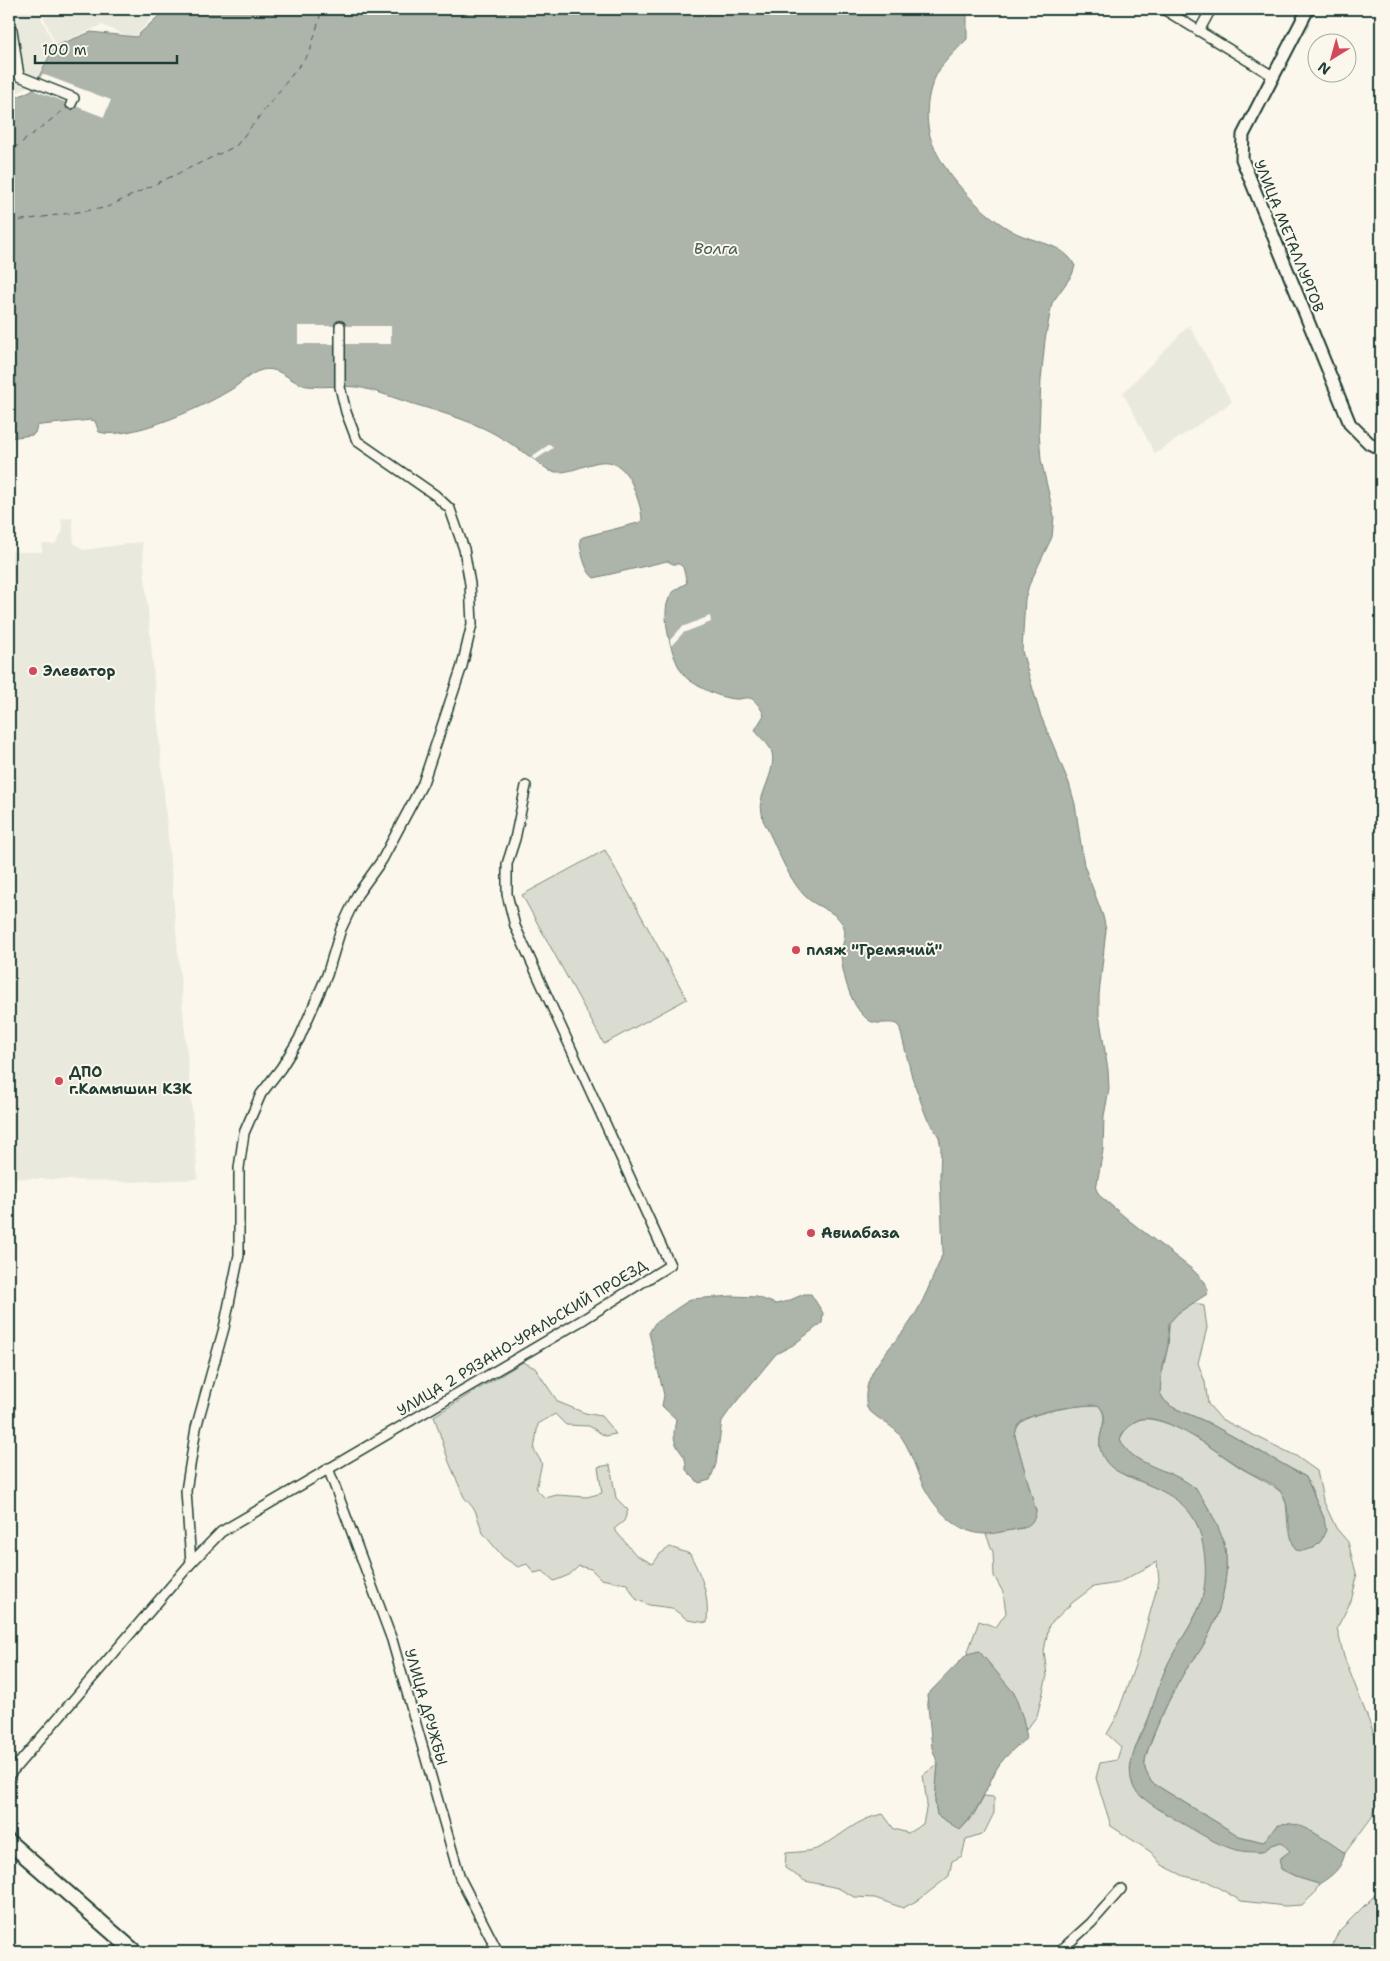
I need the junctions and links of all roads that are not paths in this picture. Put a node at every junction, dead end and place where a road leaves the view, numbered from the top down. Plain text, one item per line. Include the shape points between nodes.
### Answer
1 (1163, 9) edge
2 (1211, 9) edge
3 (1308, 9) edge
4 (9, 23) edge
5 (1199, 31) junction
6 (1274, 76) junction
7 (72, 104) dead end
8 (340, 326) dead end
9 (1381, 449) edge
10 (526, 786) dead end
11 (328, 1468) junction
12 (191, 1563) junction
13 (9, 1775) edge
14 (9, 1842) edge
15 (1120, 1889) dead end
16 (135, 1952) edge
17 (498, 1952) edge
18 (1059, 1952) edge

1 - 5 street
2 - 5 street
3 - 6 street, УЛИЦА МЕТАЛЛУРГОВ
4 - 7 street via 19,76 74,98
5 - 6 street
6 - 9 street, УЛИЦА МЕТАЛЛУРГОВ via 1243,135 1242,159 1350,424 1369,443
8 - 12 street via 340,387 357,441 450,509 464,549 472,624 462,666 423,783 382,860 357,895 299,1039 261,1094 244,1133 239,1168 239,1255 224,1328 196,1428 186,1491
10 - 11 street, УЛИЦА 2 РЯЗАНО-УРАЛЬСКИЙ ПРОЕЗД via 507,864 507,894 515,926 670,1265 584,1319
11 - 12 street, УЛИЦА 2 РЯЗАНО-УРАЛЬСКИЙ ПРОЕЗД via 221,1532
11 - 17 street, УЛИЦА ДРУЖБЫ via 392,1640 460,1878
12 - 13 street, УЛИЦА 2 РЯЗАНО-УРАЛЬСКИЙ ПРОЕЗД
14 - 16 main road
15 - 18 street via 1092,1923

